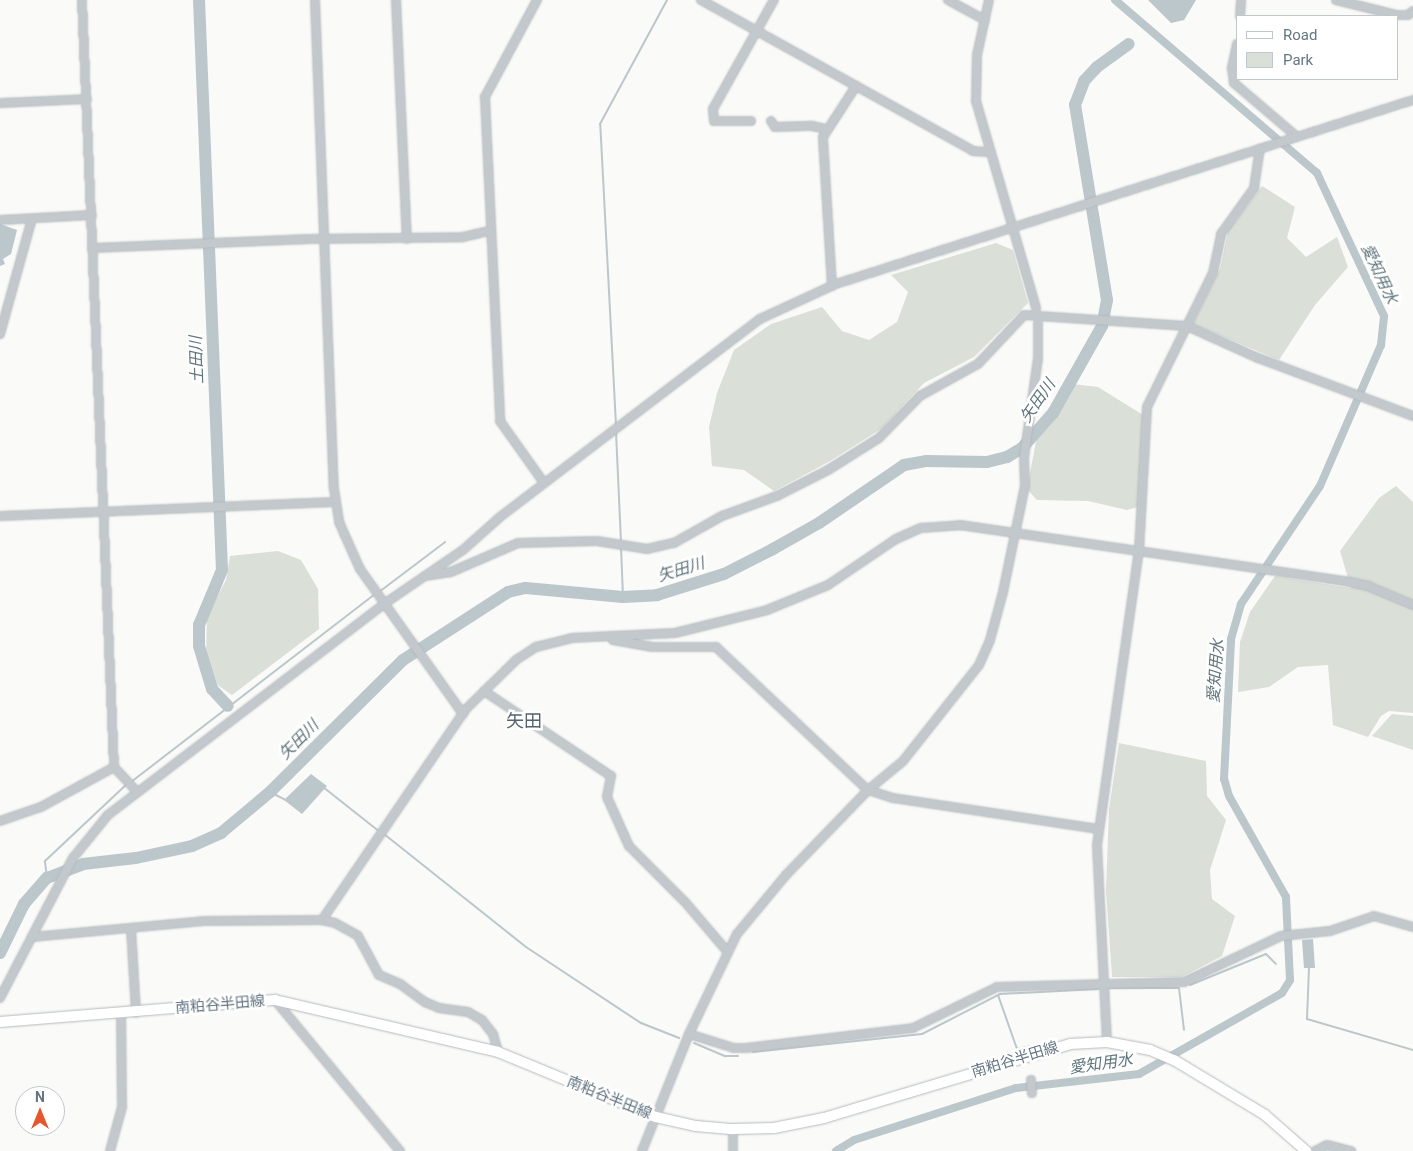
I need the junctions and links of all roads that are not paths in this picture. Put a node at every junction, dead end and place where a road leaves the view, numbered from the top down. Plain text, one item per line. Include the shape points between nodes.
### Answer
1 (82, 0) edge
2 (315, 0) edge
3 (396, 0) edge
4 (537, 0) edge
5 (700, 0) edge
6 (774, 0) edge
7 (948, 0) edge
8 (989, 0) edge
9 (1241, 0) edge
10 (1336, 0) edge
11 (1412, 13) edge
12 (1240, 15) edge
13 (985, 20) junction
14 (756, 31) junction
15 (1236, 49) edge
16 (856, 86) junction
17 (86, 99) junction
18 (1413, 100) edge
19 (0, 103) edge
20 (751, 121) dead end
21 (771, 121) dead end
22 (826, 129) junction
23 (1293, 138) junction
24 (1260, 148) junction
25 (988, 152) junction
26 (92, 215) junction
27 (32, 219) junction
28 (0, 220) edge
29 (1014, 228) junction
30 (490, 231) junction
31 (406, 238) junction
32 (325, 239) junction
33 (93, 248) junction
34 (832, 286) junction
35 (1187, 326) junction
36 (0, 334) edge
37 (1413, 415) edge
38 (544, 483) junction
39 (336, 502) junction
40 (104, 512) junction
41 (0, 516) edge
42 (1013, 533) junction
43 (1139, 551) junction
44 (425, 576) junction
45 (384, 604) junction
46 (1413, 605) edge
47 (611, 636) junction
48 (484, 690) junction
49 (463, 714) junction
50 (114, 767) junction
51 (136, 790) junction
52 (868, 790) junction
53 (0, 821) edge
54 (1098, 829) junction
55 (322, 920) junction
56 (1413, 927) edge
57 (131, 928) junction
58 (32, 937) junction
59 (726, 950) junction
60 (1103, 982) junction
61 (0, 998) edge
62 (275, 1000) junction
63 (136, 1013) junction
64 (121, 1015) junction
65 (0, 1022) edge
66 (689, 1034) junction
67 (1107, 1042) junction
68 (498, 1052) junction
69 (1031, 1080) dead end
70 (1032, 1093) dead end
71 (656, 1117) junction
72 (733, 1129) junction
73 (110, 1151) edge
74 (400, 1151) edge
75 (642, 1151) edge
76 (733, 1151) edge
77 (1306, 1151) edge
78 (1315, 1151) edge
79 (1351, 1151) edge

1 - 17 street
2 - 32 street
3 - 31 street
4 - 30 street via 485,98
5 - 14 street
6 - 14 street
7 - 13 street
8 - 13 street
9 - 12 street
10 - 11 street via 1396,15
13 - 25 street via 977,56 976,86 979,117
14 - 16 street
14 - 20 street via 713,109 714,121
15 - 23 street via 1232,68 1234,83
16 - 22 street
16 - 25 street via 974,151
17 - 19 street
17 - 26 street
18 - 23 street
21 - 22 street via 775,127
22 - 34 street via 822,152
23 - 24 street
24 - 29 street
24 - 35 street via 1254,188 1221,234 1216,264
25 - 29 street
26 - 27 street
26 - 33 street
27 - 28 street
27 - 36 street
29 - 34 street
29 - 42 street, bridge via 1038,324 1024,458 1025,486
30 - 31 street via 463,237
30 - 38 street via 500,421
31 - 32 street
32 - 33 street
32 - 39 street
33 - 40 street
34 - 38 street via 760,319
35 - 37 street via 1233,348 1364,400
35 - 43 street via 1148,406
35 - 44 street via 1024,315 978,364 920,396 879,438 828,470 776,496 722,516 674,543 647,549 597,541 518,543 451,572
38 - 44 street via 463,550
39 - 40 street
39 - 45 street via 348,546
40 - 41 street
40 - 50 street
42 - 43 street
42 - 47 street via 960,525 921,528 896,539 844,575 792,602 698,629
42 - 52 street via 1003,592 990,640 979,665 903,761
43 - 46 street via 1356,583
43 - 54 street
44 - 45 street
45 - 49 street
45 - 51 street
47 - 48 street via 570,638 536,647
47 - 52 street via 613,640 652,647 716,647
48 - 49 street
48 - 59 street via 611,776 608,797 629,846 685,902
49 - 55 street
50 - 51 street
50 - 53 street via 41,807
51 - 58 street via 108,815 73,858
52 - 54 street via 893,798
52 - 59 street via 760,904
54 - 60 street via 1097,888
55 - 57 street via 203,921
55 - 68 street via 344,926 358,936 379,975 400,984 425,1002 439,1008 468,1012 482,1020 494,1034
56 - 60 street via 1374,916 1350,926 1281,936 1184,982
57 - 58 street
57 - 63 street
58 - 61 street
59 - 66 street via 725,963
60 - 66 street via 997,987 914,1028 746,1048 734,1048
60 - 67 street
62 - 63 main road, 南粕谷半田線
62 - 68 main road, 南粕谷半田線
62 - 74 street
63 - 64 main road, 南粕谷半田線
64 - 65 main road, 南粕谷半田線
64 - 73 street via 122,1108
66 - 71 street
67 - 72 main road, 南粕谷半田線 via 1070,1044 824,1118 774,1128
67 - 77 main road, 南粕谷半田線 via 1136,1046 1174,1060 1265,1115
68 - 71 main road, 南粕谷半田線
69 - 70 street
71 - 72 main road, 南粕谷半田線 via 696,1126
71 - 75 street
72 - 76 street
78 - 79 street via 1327,1145

